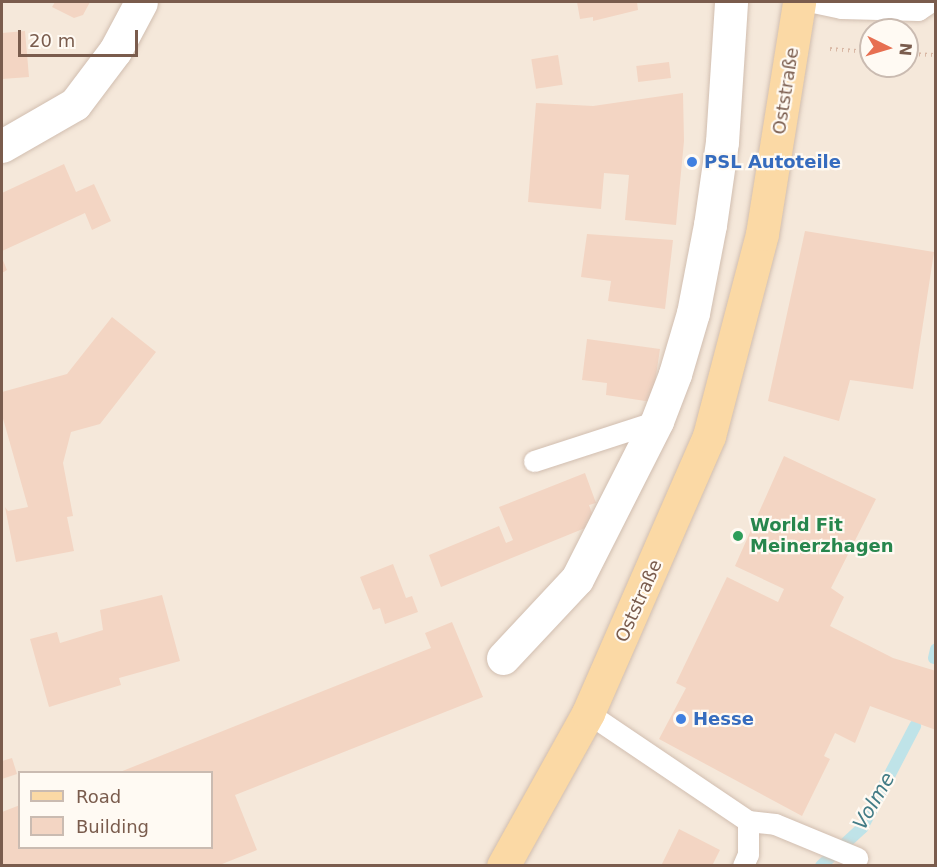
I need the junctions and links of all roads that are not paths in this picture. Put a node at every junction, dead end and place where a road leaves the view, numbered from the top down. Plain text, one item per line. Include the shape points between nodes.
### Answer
1 (141, 2) edge
2 (731, 2) edge
3 (799, 2) edge
4 (813, 2) edge
5 (930, 2) edge
6 (2, 146) edge
7 (693, 312) junction
8 (742, 321) junction
9 (657, 421) junction
10 (534, 461) dead end
11 (503, 658) dead end
12 (588, 713) junction
13 (748, 821) junction
14 (856, 858) dead end
15 (503, 866) edge
16 (743, 866) edge

1 - 6 street via 116,51 75,104
2 - 7 street via 722,142
3 - 8 main road, Oststraße via 764,223
4 - 5 lane via 841,8 918,10
7 - 8 street
7 - 9 street
8 - 12 main road, Oststraße via 709,436
9 - 10 lane
9 - 11 street via 578,579
12 - 13 lane
12 - 15 main road, Oststraße
13 - 14 lane via 775,824
13 - 16 lane via 748,854

